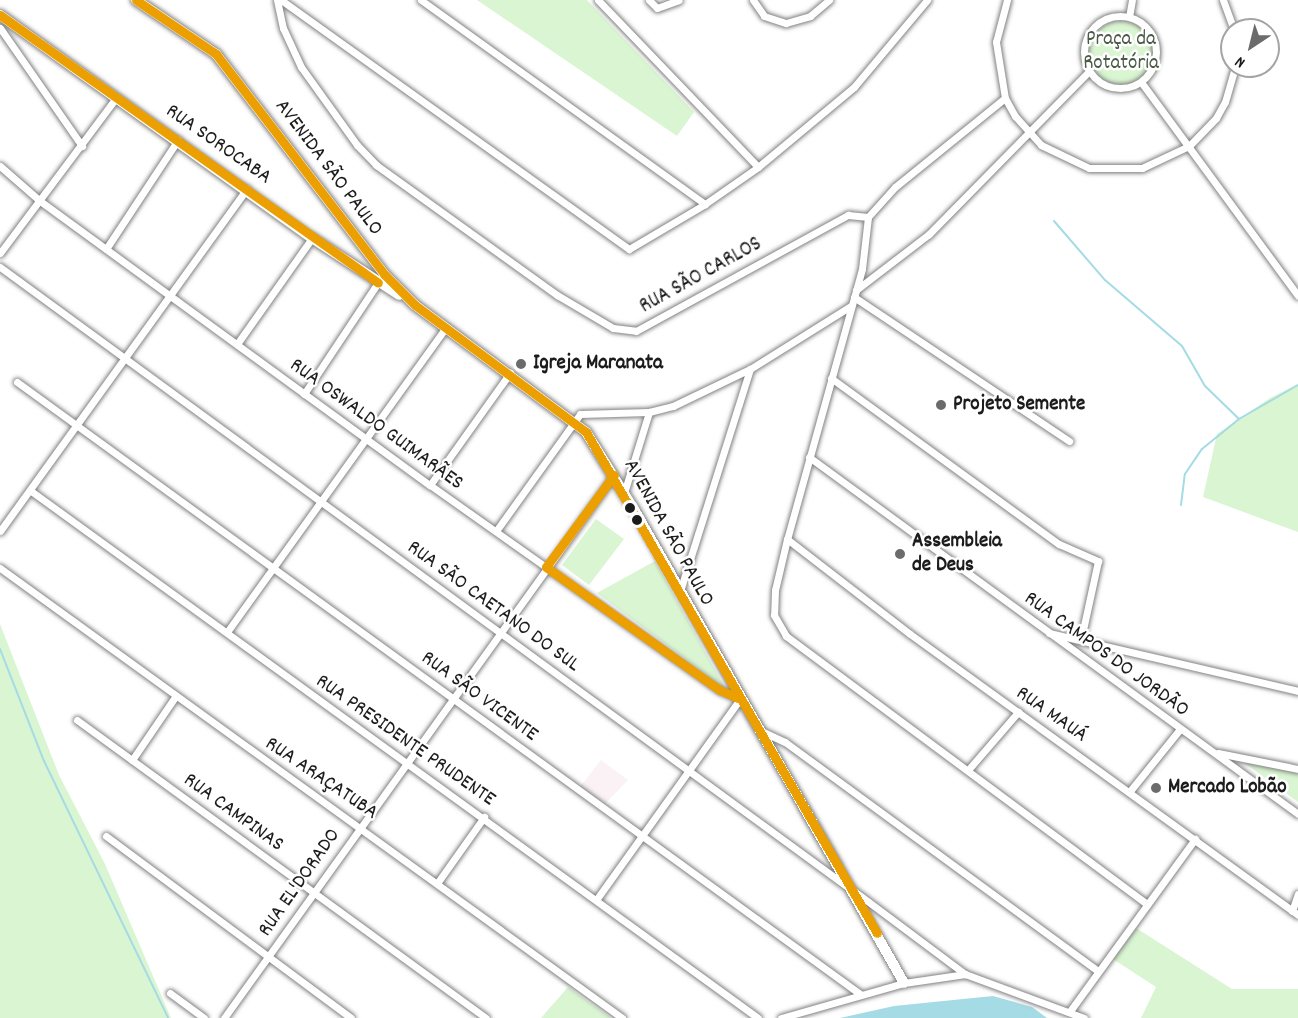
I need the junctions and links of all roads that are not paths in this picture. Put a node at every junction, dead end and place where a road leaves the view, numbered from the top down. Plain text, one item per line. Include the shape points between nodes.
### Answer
1 (136, 0) edge
2 (279, 0) edge
3 (421, 0) edge
4 (598, 0) edge
5 (649, 0) edge
6 (679, 0) edge
7 (753, 0) edge
8 (829, 0) edge
9 (927, 0) edge
10 (1007, 0) edge
11 (1132, 0) edge
12 (1224, 0) edge
13 (0, 15) edge
14 (1129, 17) junction
15 (1230, 18) edge
16 (0, 28) edge
17 (1089, 71) junction
18 (1231, 78) edge
19 (1141, 82) junction
20 (116, 98) junction
21 (1005, 98) junction
22 (1028, 133) junction
23 (178, 140) junction
24 (82, 146) junction
25 (1190, 146) junction
26 (0, 166) edge
27 (758, 167) junction
28 (248, 189) junction
29 (40, 201) junction
30 (705, 204) junction
31 (868, 217) junction
32 (312, 238) junction
33 (106, 249) junction
34 (0, 253) edge
35 (0, 267) edge
36 (381, 278) junction
37 (855, 293) junction
38 (171, 296) junction
39 (1298, 296) edge
40 (851, 306) junction
41 (446, 327) junction
42 (237, 344) junction
43 (126, 360) junction
44 (750, 369) junction
45 (510, 373) junction
46 (831, 378) junction
47 (17, 382) dead end
48 (304, 394) junction
49 (649, 412) junction
50 (574, 419) junction
51 (79, 426) junction
52 (366, 439) junction
53 (1069, 441) dead end
54 (809, 457) junction
55 (614, 475) junction
56 (430, 485) junction
57 (31, 491) junction
58 (624, 493) junction
59 (321, 502) junction
60 (0, 531) edge
61 (496, 531) junction
62 (787, 539) junction
63 (272, 567) junction
64 (546, 567) junction
65 (0, 568) edge
66 (680, 593) junction
67 (227, 632) junction
68 (499, 632) junction
69 (1045, 632) junction
70 (1081, 639) junction
71 (1298, 691) edge
72 (175, 697) junction
73 (452, 698) junction
74 (740, 699) junction
75 (1018, 712) junction
76 (77, 720) dead end
77 (1180, 729) junction
78 (759, 730) junction
79 (1216, 752) junction
80 (132, 760) junction
81 (408, 761) junction
82 (1298, 769) edge
83 (688, 770) junction
84 (968, 770) junction
85 (1130, 791) junction
86 (1298, 814) edge
87 (484, 817) junction
88 (361, 826) junction
89 (106, 836) dead end
90 (641, 836) junction
91 (1195, 839) junction
92 (438, 882) junction
93 (314, 891) junction
94 (854, 891) junction
95 (1298, 894) edge
96 (596, 900) junction
97 (1147, 904) junction
98 (1295, 913) edge
99 (268, 957) junction
100 (1098, 971) junction
101 (966, 974) junction
102 (904, 982) junction
103 (170, 993) dead end
104 (860, 994) junction
105 (1070, 1011) junction
106 (204, 1018) edge
107 (224, 1018) edge
108 (351, 1018) edge
109 (486, 1018) edge
110 (622, 1018) edge
111 (758, 1018) edge
112 (781, 1018) edge
113 (1084, 1018) edge

1 - 36 street, AVENIDA SÃO PAULO via 216,54
2 - 30 street via 629,249
2 - 31 street, RUA SÃO CARLOS via 283,28 301,67 376,165 557,295 613,328 636,330 848,215
3 - 30 street
4 - 27 street
5 - 6 street via 657,8
7 - 8 street via 764,16 786,23 810,16
9 - 27 street via 854,87
10 - 21 street via 996,42 999,80
11 - 14 street
12 - 15 street
13 - 20 street, RUA SOROCABA
14 - 17 street via 1117,16 1095,26 1084,48
14 - 19 street via 1149,30 1157,52 1155,63
16 - 24 street
17 - 19 street via 1113,88
17 - 22 street
18 - 25 street via 1220,110
19 - 25 street
20 - 23 street, RUA SOROCABA
20 - 24 street
21 - 22 street
21 - 31 street via 895,187
22 - 25 street via 1056,155 1106,171 1150,166
22 - 37 street via 929,234
23 - 28 street, RUA SOROCABA
23 - 33 street
24 - 29 street
25 - 39 street
26 - 29 street, RUA OSWALDO GUIMARÃES
27 - 30 street
28 - 32 street, RUA SOROCABA
28 - 38 street
29 - 33 street, RUA OSWALDO GUIMARÃES
29 - 34 street
31 - 37 street
32 - 36 street, RUA SOROCABA
32 - 42 street
33 - 38 street, RUA OSWALDO GUIMARÃES
35 - 43 street, RUA SÃO CAETANO DO SUL
36 - 41 street, AVENIDA SÃO PAULO
36 - 48 street
37 - 40 street
37 - 53 street
38 - 42 street, RUA OSWALDO GUIMARÃES
38 - 43 street
40 - 44 street
40 - 46 street
41 - 45 street, AVENIDA SÃO PAULO
41 - 52 street
42 - 48 street, RUA OSWALDO GUIMARÃES
43 - 51 street
43 - 59 street, RUA SÃO CAETANO DO SUL
44 - 49 street via 673,406
44 - 66 street
45 - 50 street, AVENIDA SÃO PAULO
45 - 56 street
46 - 54 street
46 - 70 street via 1059,544 1098,561
47 - 51 street, RUA SÃO VICENTE
48 - 52 street, RUA OSWALDO GUIMARÃES
49 - 50 street via 589,411
49 - 58 street
50 - 55 street, AVENIDA SÃO PAULO
50 - 61 street
51 - 57 street
51 - 63 street, RUA SÃO VICENTE
52 - 56 street, RUA OSWALDO GUIMARÃES
52 - 59 street
54 - 62 street
54 - 69 street, RUA CAMPOS DO JORDÃO
55 - 58 street, AVENIDA SÃO PAULO
55 - 64 street, RUA EL'DORADO
56 - 61 street, RUA OSWALDO GUIMARÃES
57 - 60 street
57 - 67 street, RUA PRESIDENTE PRUDENTE
58 - 66 street, AVENIDA SÃO PAULO
59 - 63 street
59 - 68 street, RUA SÃO CAETANO DO SUL
61 - 64 street, RUA OSWALDO GUIMARÃES
62 - 75 street, RUA MAUÁ
62 - 84 street via 775,590 774,615 786,636
63 - 67 street
63 - 73 street, RUA SÃO VICENTE
64 - 68 street, RUA EL'DORADO
64 - 74 street, RUA OSWALDO GUIMARÃES via 720,690
65 - 72 street, RUA ARAÇATUBA
66 - 74 street, AVENIDA SÃO PAULO
67 - 81 street, RUA PRESIDENTE PRUDENTE
68 - 73 street, RUA EL'DORADO
68 - 83 street, RUA SÃO CAETANO DO SUL
69 - 70 street
69 - 77 street, RUA CAMPOS DO JORDÃO
70 - 71 street
72 - 80 street
72 - 88 street, RUA ARAÇATUBA
73 - 81 street, RUA EL'DORADO
73 - 90 street, RUA SÃO VICENTE
74 - 78 street, AVENIDA SÃO PAULO
74 - 83 street
75 - 84 street
75 - 85 street, RUA MAUÁ
76 - 80 street, RUA CAMPINAS
77 - 79 street, RUA CAMPOS DO JORDÃO
77 - 85 street
78 - 94 street, AVENIDA SÃO PAULO
78 - 100 street via 785,742
79 - 82 street
79 - 86 street, RUA CAMPOS DO JORDÃO
80 - 93 street, RUA CAMPINAS
81 - 87 street, RUA PRESIDENTE PRUDENTE
81 - 88 street, RUA EL'DORADO
83 - 90 street
83 - 94 street, RUA SÃO CAETANO DO SUL
84 - 97 street
85 - 91 street, RUA MAUÁ
87 - 92 street
87 - 96 street, RUA PRESIDENTE PRUDENTE
88 - 92 street, RUA ARAÇATUBA
88 - 93 street, RUA EL'DORADO
89 - 99 street
90 - 96 street
90 - 104 street, RUA SÃO VICENTE
91 - 97 street
91 - 98 street, RUA MAUÁ
92 - 110 street, RUA ARAÇATUBA
93 - 99 street, RUA EL'DORADO
93 - 109 street, RUA CAMPINAS
94 - 101 street, RUA SÃO CAETANO DO SUL
94 - 102 street, AVENIDA SÃO PAULO
95 - 98 street
96 - 111 street, RUA PRESIDENTE PRUDENTE
97 - 100 street
99 - 107 street, RUA EL'DORADO
99 - 108 street
100 - 105 street
101 - 102 street
101 - 105 street
102 - 104 street
103 - 106 street
104 - 112 street
105 - 113 street

